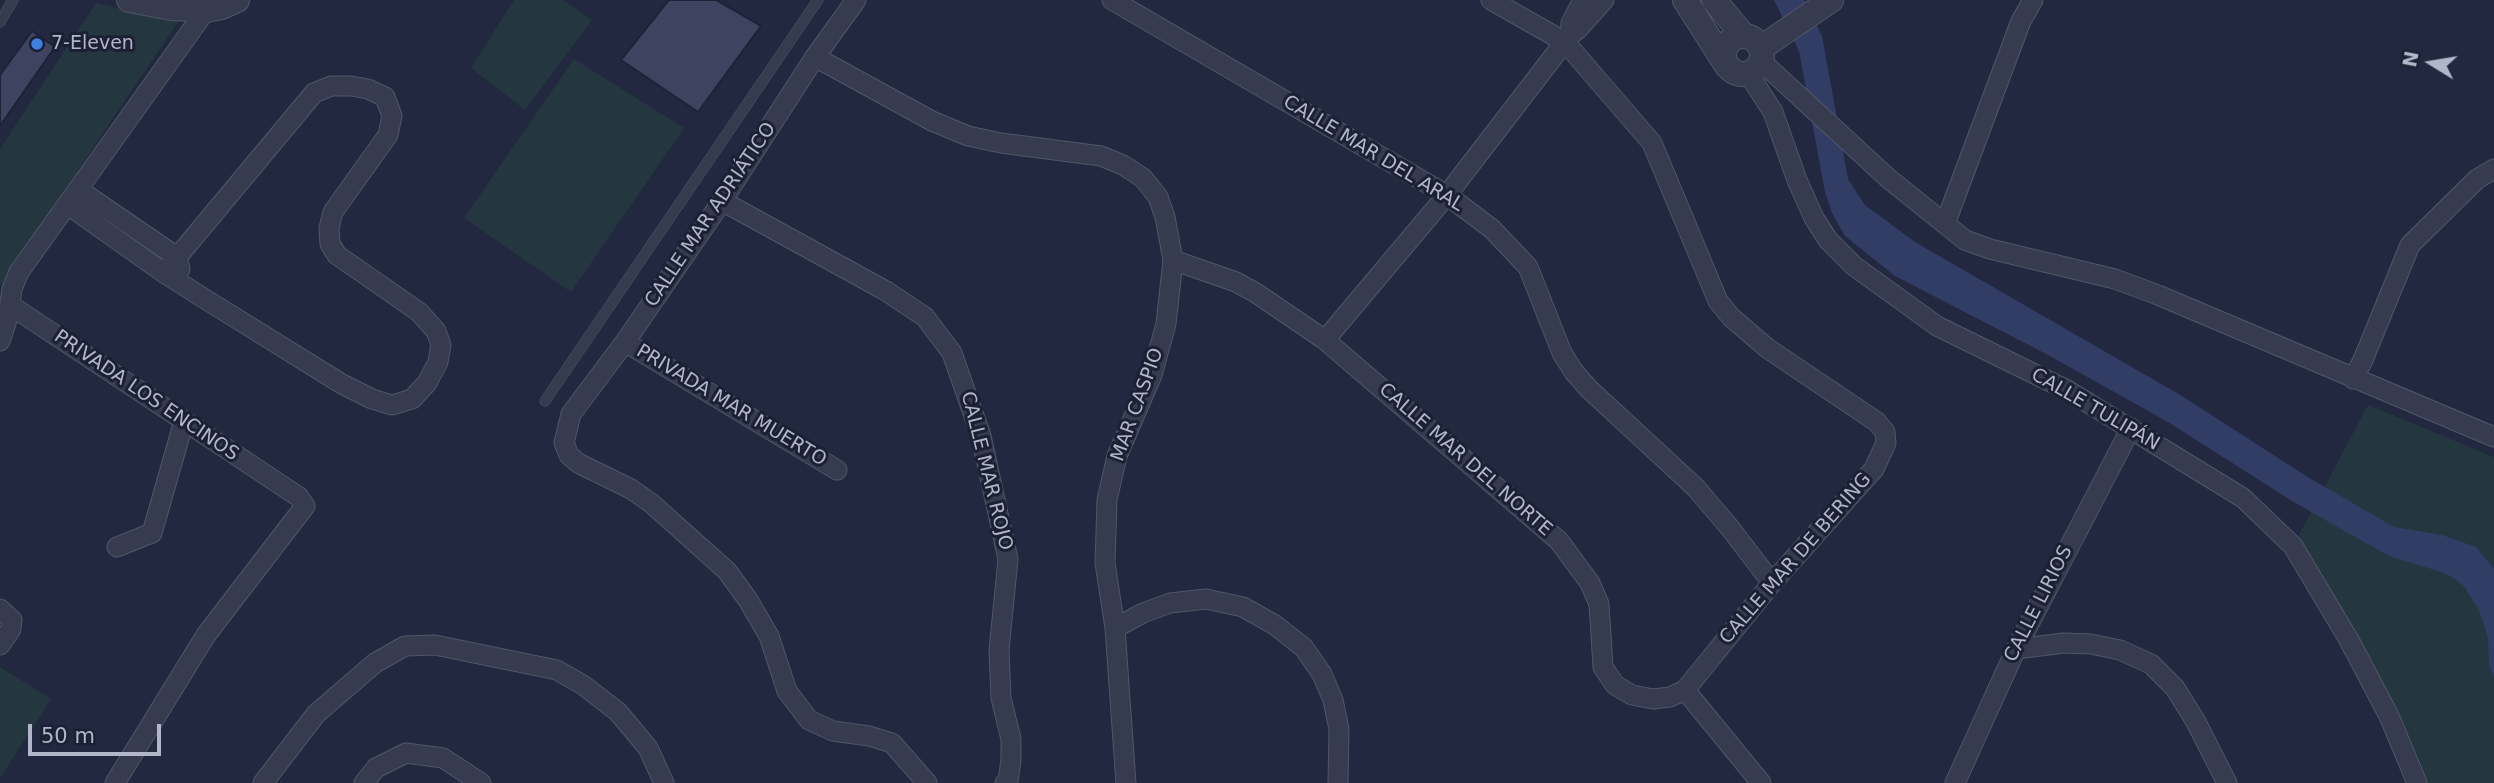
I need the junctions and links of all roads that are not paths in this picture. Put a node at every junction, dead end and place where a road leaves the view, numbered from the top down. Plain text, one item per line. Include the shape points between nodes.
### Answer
1 (13, 0) edge
2 (129, 0) edge
3 (237, 0) edge
4 (818, 0) edge
5 (856, 0) edge
6 (1112, 0) edge
7 (1491, 0) edge
8 (1583, 0) edge
9 (1604, 0) edge
10 (1685, 0) edge
11 (1714, 0) edge
12 (1831, 0) edge
13 (2033, 0) edge
14 (208, 5) edge
15 (0, 22) edge
16 (1567, 38) junction
17 (815, 57) junction
18 (1748, 57) junction
19 (2494, 169) edge
20 (1447, 195) junction
21 (74, 198) junction
22 (722, 201) junction
23 (1945, 224) junction
24 (177, 257) junction
25 (1173, 260) junction
26 (164, 273) junction
27 (184, 284) junction
28 (10, 305) junction
29 (1325, 340) junction
30 (0, 341) edge
31 (625, 342) junction
32 (2353, 379) junction
33 (545, 401) dead end
34 (184, 421) junction
35 (2131, 428) junction
36 (2494, 437) edge
37 (837, 470) dead end
38 (117, 547) dead end
39 (1772, 583) junction
40 (0, 608) edge
41 (1115, 628) junction
42 (0, 645) edge
43 (2016, 649) junction
44 (1685, 690) junction
45 (2418, 781) edge
46 (114, 783) edge
47 (263, 783) edge
48 (364, 783) edge
49 (481, 783) edge
50 (664, 783) edge
51 (927, 783) edge
52 (1005, 783) edge
53 (1126, 783) edge
54 (1338, 783) edge
55 (1761, 783) edge
56 (1955, 783) edge
57 (2227, 783) edge

1 - 15 lane
2 - 14 street via 172,8
3 - 14 street via 222,7
4 - 33 lane
5 - 17 street, CALLE MAR ADRIÁTICO
6 - 20 street, CALLE MAR DEL ARAL
7 - 16 street
8 - 16 street
9 - 16 street
10 - 18 street
11 - 18 street
12 - 18 street
13 - 23 street
14 - 21 street
16 - 20 street
16 - 39 street, CALLE MAR DE BERING via 1651,143 1718,301 1767,348 1877,422 1885,432 1886,443 1874,469
17 - 22 street, CALLE MAR ADRIÁTICO
17 - 25 street, MAR CASPIO via 968,136 1101,156 1123,165 1143,178 1158,197
18 - 23 street via 1804,99
18 - 35 street, CALLE TULIPÁN via 1814,218 1854,267 1937,326 2067,390
19 - 32 street via 2477,179 2410,245
20 - 29 street
20 - 39 street, CALLE MAR DEL ARAL via 1492,229 1528,267 1574,372 1696,488
21 - 24 street
21 - 26 street
21 - 28 street via 19,272
22 - 31 street, CALLE MAR ADRIÁTICO
22 - 52 street, CALLE MAR ROJO via 925,317 952,353 981,436 1008,559 999,650 1001,698 1011,739
23 - 32 street via 1965,240 1990,249 2115,279 2158,295
24 - 26 street
24 - 27 street
24 - 27 street via 314,93 331,86 368,89 385,97 391,116 388,135 333,212 330,244 337,255 419,312 442,345 438,362 412,399 392,405 372,399
25 - 29 street, CALLE MAR DEL NORTE via 1236,282
25 - 41 street, MAR CASPIO via 1159,350 1117,456 1107,500 1105,563
26 - 27 street
28 - 30 street
28 - 34 street, PRIVADA LOS ENCINOS
29 - 44 street, CALLE MAR DEL NORTE via 1559,541 1590,583 1599,604 1603,667 1615,685 1632,695 1653,699
31 - 37 street, PRIVADA MAR MUERTO
31 - 51 street, CALLE MAR ADRIÁTICO via 571,414 564,443 569,455 652,503 727,571 769,636 787,691 809,720 832,731 892,743
32 - 36 street
34 - 38 street via 152,533
34 - 46 street, PRIVADA LOS ENCINOS via 299,497 305,506 206,635
35 - 43 street, CALLE LIRIOS
35 - 45 street, CALLE TULIPÁN via 2243,498 2293,546 2349,640
39 - 44 street, CALLE MAR DE BERING
40 - 42 street via 12,620
41 - 53 street, MAR CASPIO
41 - 54 street via 1170,603 1206,599 1244,607 1275,625 1304,648 1333,700 1339,729
43 - 56 street, CALLE LIRIOS
43 - 57 street via 2091,643 2151,664 2175,688
44 - 55 street
47 - 50 street via 316,714 375,663 405,646 435,645 556,670 583,685 618,712 648,748
48 - 49 street via 376,768 406,753 443,758

